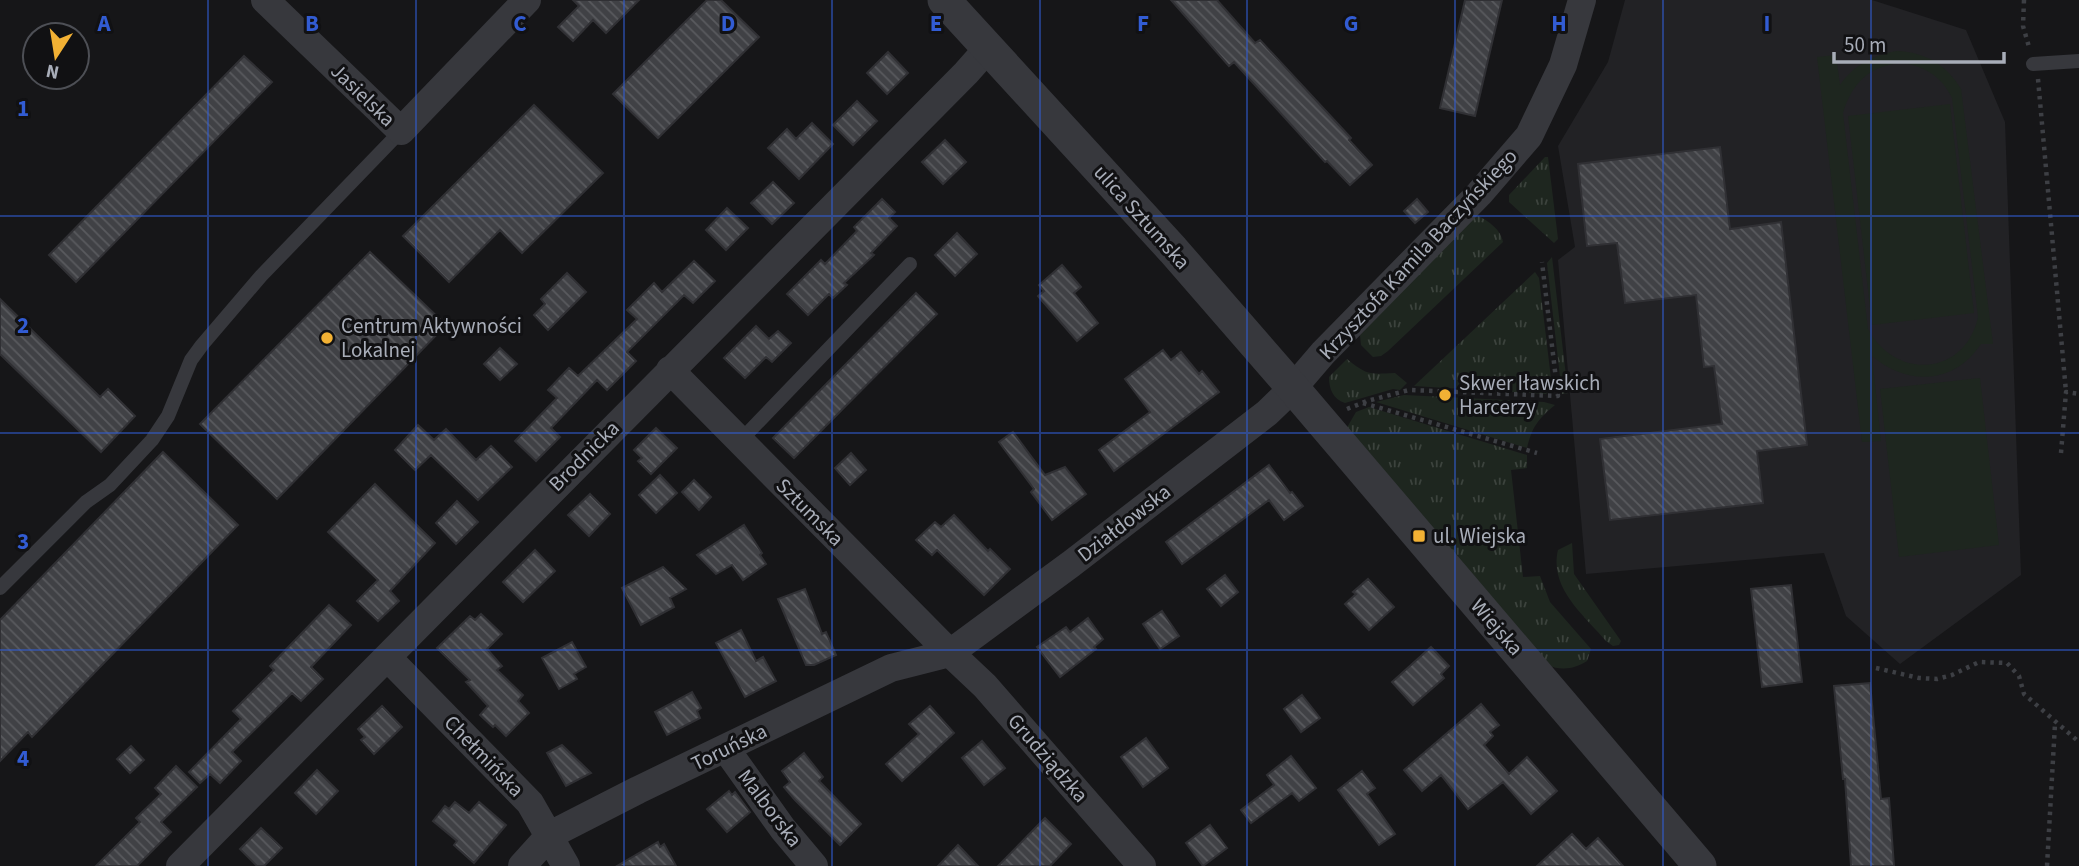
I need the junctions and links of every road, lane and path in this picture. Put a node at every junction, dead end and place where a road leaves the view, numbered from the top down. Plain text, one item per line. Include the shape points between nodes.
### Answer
1 (265, 0) edge
2 (527, 0) edge
3 (944, 0) edge
4 (1581, 0) edge
5 (2024, 0) edge
6 (989, 47) junction
7 (2079, 61) edge
8 (2034, 64) junction
9 (401, 131) junction
10 (1542, 262) dead end
11 (910, 264) dead end
12 (670, 370) junction
13 (1293, 388) junction
14 (2066, 392) junction
15 (2079, 394) edge
16 (1362, 402) junction
17 (1343, 411) dead end
18 (740, 441) junction
19 (1537, 453) dead end
20 (2062, 453) dead end
21 (0, 589) edge
22 (950, 653) junction
23 (388, 658) junction
24 (1876, 668) dead end
25 (2055, 723) junction
26 (2079, 742) edge
27 (726, 749) junction
28 (550, 835) junction
29 (180, 866) edge
30 (522, 866) edge
31 (566, 866) edge
32 (814, 866) edge
33 (1142, 866) edge
34 (1700, 866) edge
35 (2047, 866) edge

1 - 9 street, Jasielska
2 - 9 street
3 - 6 street
4 - 13 street, Krzysztofa Kamila Baczyńskiego via 1563,65 1529,136
5 - 8 path via 2024,26
6 - 12 street, Brodnicka
6 - 13 street, ulica Sztumska
7 - 8 lane
8 - 14 path
9 - 21 lane via 261,276 202,345 152,440
10 - 16 path via 1558,396 1409,390
11 - 18 lane
12 - 18 street, Sztumska
12 - 23 street, Brodnicka
13 - 22 street, Działdowska via 1223,447
13 - 34 street, Wiejska
14 - 15 path
14 - 20 path
16 - 17 path
16 - 19 path
18 - 22 street, Sztumska
22 - 27 street, Toruńska via 891,668
22 - 33 street, Grudziądzka via 985,686
23 - 28 street, Chełmińska via 530,803
23 - 29 street, Brodnicka
24 - 25 path via 1937,679 1979,662 2007,663 2019,676 2024,694
25 - 26 path
25 - 35 path
27 - 28 street, Toruńska
27 - 32 street, Malborska
28 - 30 street, Toruńska
28 - 31 street, Chełmińska

